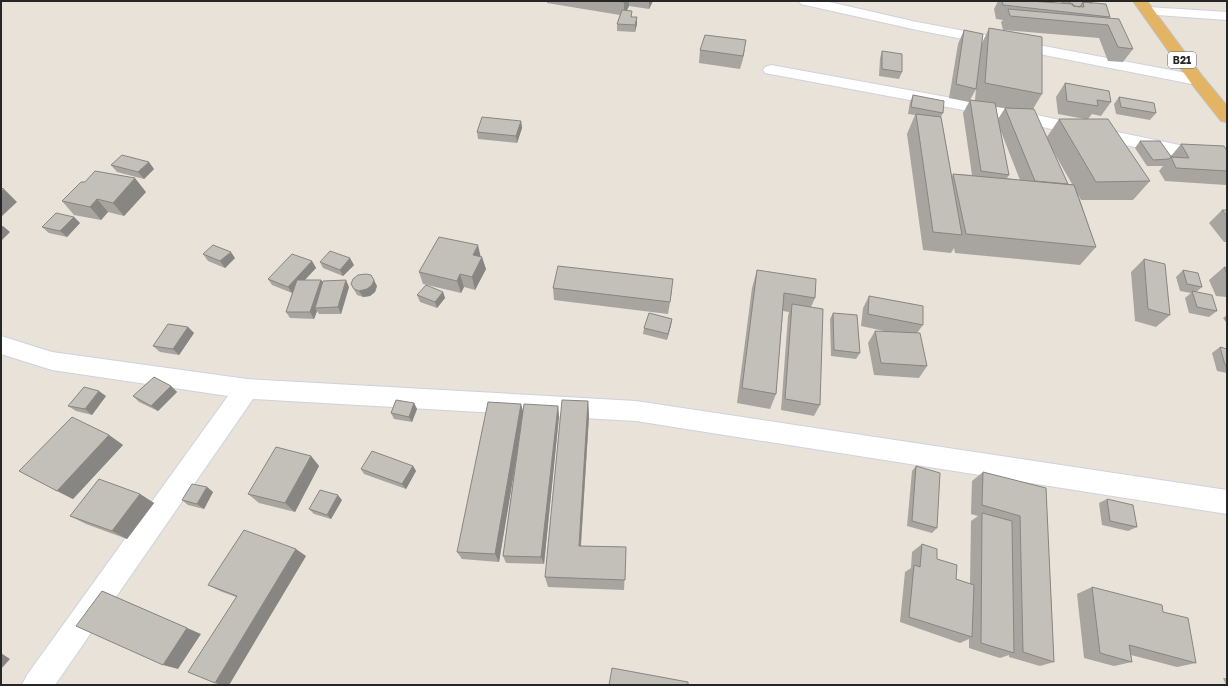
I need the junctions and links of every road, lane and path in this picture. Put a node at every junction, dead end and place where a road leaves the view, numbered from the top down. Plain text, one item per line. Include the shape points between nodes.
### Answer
1 (806, 1) edge
2 (1144, 6) edge
3 (1227, 16) edge
4 (772, 70) dead end
5 (1197, 80) junction
6 (1227, 117) edge
7 (1227, 161) edge
8 (1, 345) edge
9 (247, 389) junction
10 (1227, 502) edge
11 (37, 685) edge

1 - 5 street via 917,26
2 - 3 street
2 - 5 highway, B21
4 - 7 street via 974,107
5 - 6 highway, B21
8 - 9 street via 52,362
9 - 10 street via 636,411
9 - 11 street

